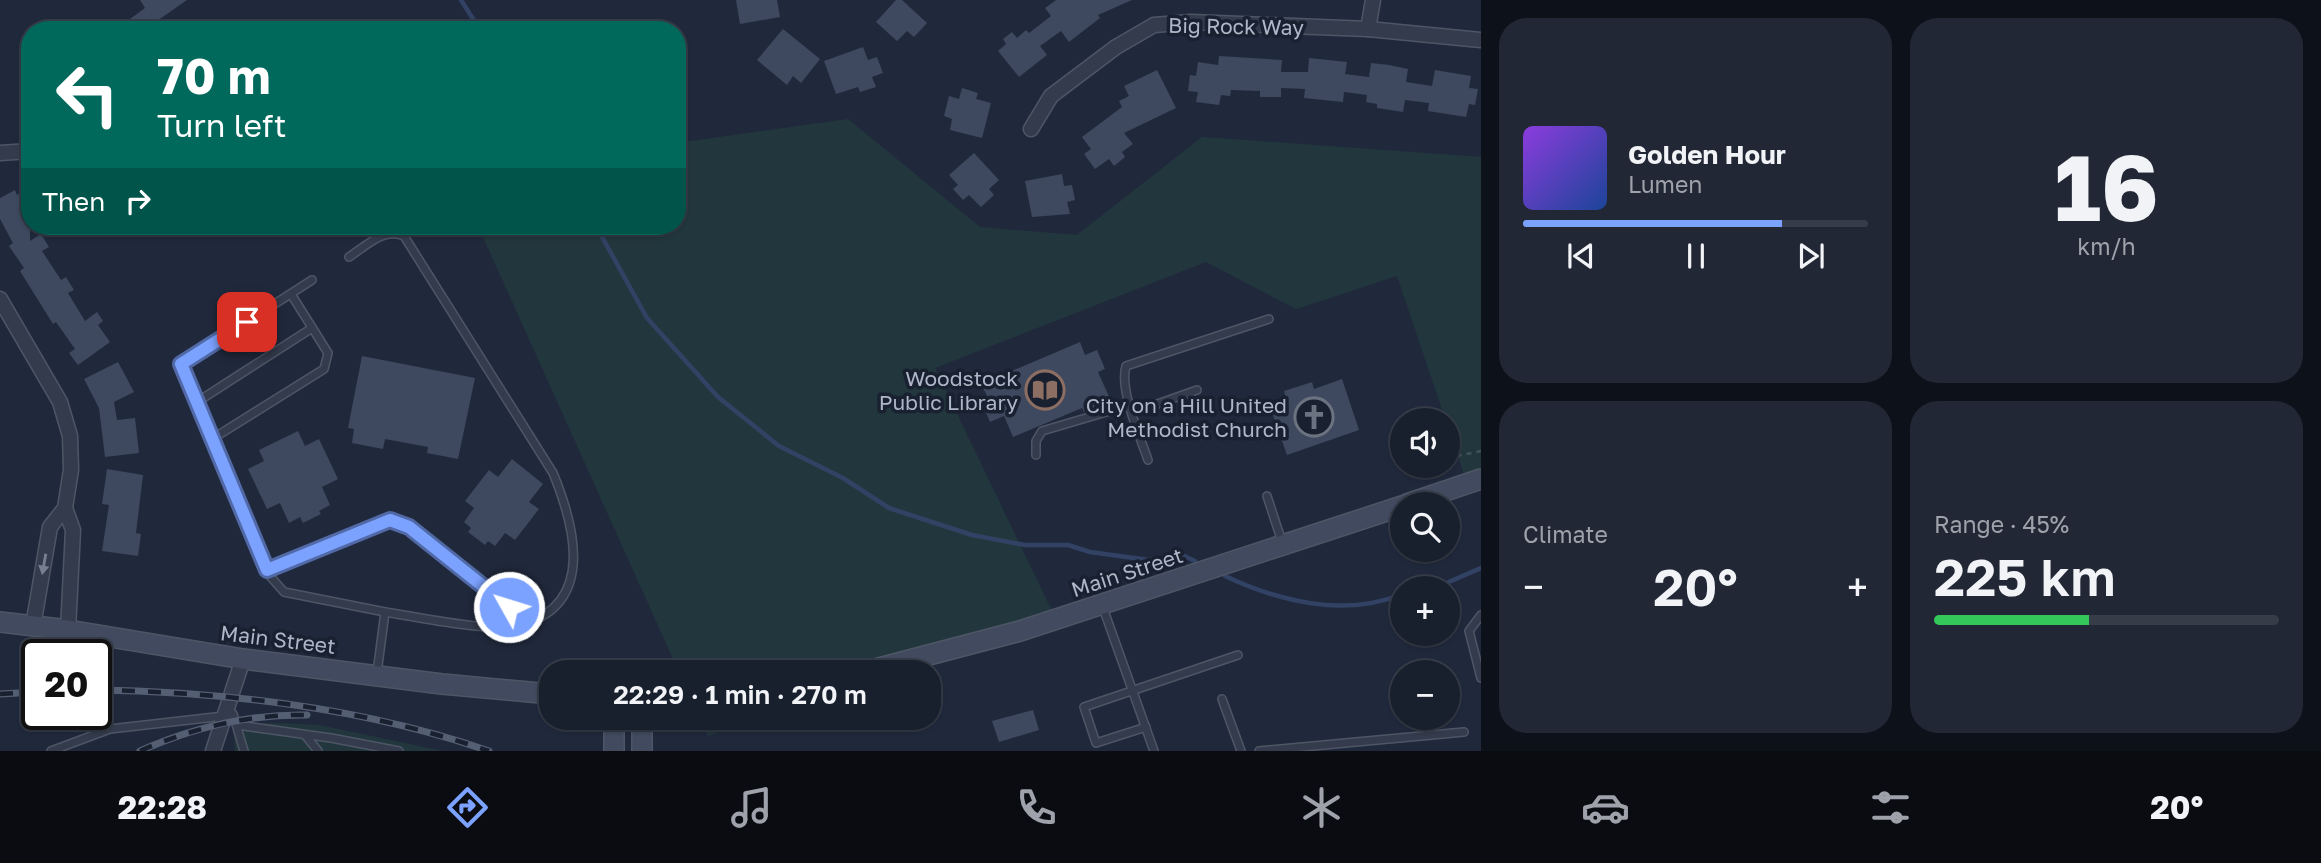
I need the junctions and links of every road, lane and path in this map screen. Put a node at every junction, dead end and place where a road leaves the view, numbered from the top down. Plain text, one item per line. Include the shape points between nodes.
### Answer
1 (1373, 0) edge
2 (1368, 29) junction
3 (1481, 40) edge
4 (1031, 129) dead end
5 (21, 152) edge
6 (0, 153) edge
7 (383, 235) edge
8 (402, 235) edge
9 (349, 257) dead end
10 (313, 280) dead end
11 (291, 293) junction
12 (0, 299) edge
13 (1269, 319) dead end
14 (312, 328) junction
15 (1197, 390) dead end
16 (197, 402) junction
17 (1131, 409) junction
18 (212, 439) junction
19 (1481, 451) edge
20 (1036, 455) dead end
21 (1460, 455) edge
22 (1148, 460) dead end
23 (1480, 483) edge
24 (1449, 492) edge
25 (1267, 495) dead end
26 (65, 508) junction
27 (1390, 510) edge
28 (1283, 545) junction
29 (267, 570) junction
30 (1101, 604) junction
31 (385, 612) junction
32 (1481, 615) edge
33 (0, 622) edge
34 (523, 625) junction
35 (33, 626) junction
36 (68, 630) junction
37 (1238, 655) dead end
38 (243, 659) junction
39 (910, 660) edge
40 (377, 674) junction
41 (1481, 678) edge
42 (1134, 690) junction
43 (539, 693) edge
44 (1222, 699) dead end
45 (230, 716) junction
46 (1146, 727) junction
47 (614, 730) edge
48 (642, 730) edge
49 (1464, 732) dead end
50 (304, 734) junction
51 (1375, 739) junction
52 (51, 751) edge
53 (213, 751) edge
54 (244, 751) edge
55 (318, 751) edge
56 (399, 751) edge
57 (614, 751) edge
58 (642, 751) edge
59 (1154, 751) edge
60 (1241, 751) edge
61 (1259, 751) edge
62 (1377, 751) edge

1 - 2 street
2 - 3 street, Big Rock Way
2 - 4 street, Big Rock Way via 1191,22 1154,25 1051,96
5 - 6 street
7 - 9 lane
8 - 34 lane via 553,473 569,510 575,556 568,587 550,612
10 - 11 lane
11 - 14 lane
11 - 16 lane via 181,364
12 - 26 street via 66,420 71,461
13 - 17 lane via 1126,366
14 - 16 lane
14 - 18 lane via 328,353 324,369
15 - 17 lane
16 - 18 lane
17 - 20 lane via 1042,431
17 - 22 lane
18 - 29 lane
19 - 21 path
23 - 24 main road
25 - 28 lane
26 -> 35 street via 50,527
26 - 36 street via 74,530
27 - 28 main road, Main Street
28 - 30 main road, Main Street
29 - 31 lane via 284,592
29 - 34 lane via 390,520 409,527 509,607
30 - 39 main road, Main Street
30 - 42 lane
31 - 34 lane via 487,626
31 - 40 lane
32 - 41 lane via 1469,631
33 - 35 main road, Main Street
35 - 36 main road, Main Street
36 - 38 main road, Main Street
37 - 42 lane
38 - 40 main road, Main Street
38 - 45 street
40 - 43 main road, Main Street
42 - 46 lane
42 - 46 lane via 1084,707 1096,743
44 - 60 lane
45 - 50 lane
45 - 52 lane via 110,729
45 - 53 street
45 - 54 lane
46 - 59 lane
47 - 57 main road
48 - 58 main road
49 - 51 lane
50 - 55 lane
50 - 56 lane
51 - 61 lane
51 - 62 lane

